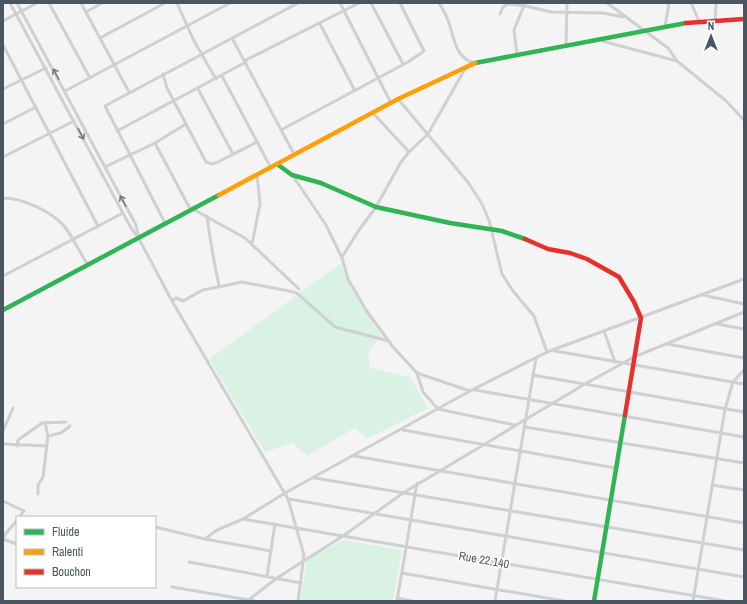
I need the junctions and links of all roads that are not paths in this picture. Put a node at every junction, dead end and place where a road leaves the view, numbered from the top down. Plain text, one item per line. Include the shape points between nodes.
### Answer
1 (10, 3) edge
2 (17, 3) edge
3 (36, 3) edge
4 (49, 3) edge
5 (81, 3) edge
6 (102, 3) edge
7 (165, 3) edge
8 (177, 3) edge
9 (230, 3) edge
10 (298, 3) edge
11 (340, 3) edge
12 (359, 3) edge
13 (371, 3) edge
14 (400, 3) edge
15 (439, 3) edge
16 (567, 3) edge
17 (607, 3) edge
18 (669, 3) edge
19 (691, 3) edge
20 (716, 3) edge
21 (508, 4) edge
22 (524, 4) edge
23 (291, 5) edge
24 (21, 11) junction
25 (344, 11) junction
26 (86, 12) junction
27 (16, 14) junction
28 (500, 14) dead end
29 (567, 14) junction
30 (624, 17) junction
31 (744, 19) edge
32 (3, 21) edge
33 (699, 21) junction
34 (715, 22) junction
35 (320, 24) junction
36 (188, 26) junction
37 (665, 27) junction
38 (645, 31) junction
39 (100, 38) junction
40 (232, 38) junction
41 (600, 40) junction
42 (3, 45) edge
43 (566, 45) junction
44 (7, 53) junction
45 (3, 55) edge
46 (202, 55) junction
47 (517, 55) junction
48 (246, 61) junction
49 (677, 61) junction
50 (475, 63) junction
51 (114, 64) junction
52 (403, 64) junction
53 (46, 68) junction
54 (465, 69) junction
55 (163, 74) junction
56 (222, 76) junction
57 (378, 77) junction
58 (90, 78) junction
59 (216, 79) junction
60 (22, 80) junction
61 (3, 89) edge
62 (198, 89) junction
63 (354, 89) junction
64 (65, 91) junction
65 (129, 92) junction
66 (398, 99) junction
67 (174, 100) junction
68 (391, 103) junction
69 (36, 106) junction
70 (373, 113) junction
71 (744, 120) edge
72 (74, 121) junction
73 (3, 124) edge
74 (186, 124) junction
75 (281, 130) junction
76 (117, 131) junction
77 (50, 132) junction
78 (428, 134) junction
79 (257, 142) junction
80 (154, 143) junction
81 (409, 152) junction
82 (233, 154) junction
83 (294, 154) junction
84 (129, 155) junction
85 (3, 157) edge
86 (277, 164) junction
87 (105, 167) junction
88 (270, 168) junction
89 (257, 175) junction
90 (292, 175) junction
91 (3, 198) edge
92 (376, 207) junction
93 (192, 210) junction
94 (123, 213) junction
95 (207, 216) junction
96 (165, 223) junction
97 (98, 226) junction
98 (491, 230) junction
99 (138, 237) junction
100 (72, 240) junction
101 (252, 244) junction
102 (342, 258) junction
103 (88, 265) junction
104 (3, 276) edge
105 (744, 279) edge
106 (219, 286) junction
107 (299, 289) dead end
108 (703, 295) junction
109 (172, 301) junction
110 (744, 304) edge
111 (3, 310) edge
112 (744, 312) edge
113 (641, 318) junction
114 (717, 324) junction
115 (744, 329) edge
116 (604, 331) junction
117 (389, 341) junction
118 (667, 344) junction
119 (555, 351) junction
120 (547, 352) junction
121 (634, 357) junction
122 (536, 358) junction
123 (744, 358) edge
124 (615, 362) junction
125 (622, 363) junction
126 (633, 365) junction
127 (744, 370) edge
128 (417, 373) junction
129 (533, 376) junction
130 (733, 382) junction
131 (585, 384) junction
132 (744, 384) edge
133 (474, 390) junction
134 (470, 391) junction
135 (629, 392) junction
136 (529, 400) junction
137 (554, 404) junction
138 (12, 408) dead end
139 (438, 409) junction
140 (726, 409) junction
141 (744, 412) edge
142 (624, 417) junction
143 (526, 419) junction
144 (66, 422) dead end
145 (45, 423) junction
146 (515, 425) junction
147 (70, 426) dead end
148 (525, 427) junction
149 (402, 430) junction
150 (3, 431) edge
151 (721, 433) junction
152 (48, 436) junction
153 (744, 438) edge
154 (620, 442) junction
155 (3, 444) edge
156 (483, 445) junction
157 (17, 446) junction
158 (47, 446) junction
159 (520, 452) junction
160 (354, 456) junction
161 (717, 458) junction
162 (744, 463) edge
163 (615, 468) junction
164 (439, 470) junction
165 (314, 478) junction
166 (417, 483) junction
167 (515, 484) junction
168 (712, 485) junction
169 (744, 490) edge
170 (285, 493) junction
171 (402, 493) junction
172 (38, 494) dead end
173 (415, 495) junction
174 (288, 498) junction
175 (610, 500) junction
176 (3, 501) edge
177 (510, 511) junction
178 (372, 514) junction
179 (20, 516) edge
180 (707, 516) junction
181 (243, 518) junction
182 (410, 520) junction
183 (16, 521) edge
184 (744, 523) edge
185 (275, 524) junction
186 (156, 527) edge
187 (606, 527) junction
188 (297, 528) junction
189 (343, 536) junction
190 (506, 537) junction
191 (3, 538) edge
192 (205, 539) junction
193 (703, 543) junction
194 (16, 544) edge
195 (406, 546) junction
196 (744, 550) edge
197 (270, 551) junction
198 (602, 553) junction
199 (304, 560) junction
200 (189, 562) dead end
201 (502, 564) junction
202 (698, 569) junction
203 (402, 573) junction
204 (266, 576) junction
205 (744, 577) edge
206 (277, 578) junction
207 (598, 580) junction
208 (301, 583) junction
209 (172, 587) dead end
210 (497, 590) junction
211 (694, 596) junction
212 (248, 600) edge
213 (397, 600) edge
214 (254, 601) edge
215 (298, 601) edge
216 (412, 601) edge
217 (495, 601) edge
218 (564, 601) edge
219 (594, 601) edge
220 (693, 601) edge
221 (725, 601) edge

1 - 27 street
2 - 24 street
3 - 24 street
4 - 58 street
5 - 26 street
6 - 26 street
7 - 39 street
8 - 36 street
9 - 36 street
10 - 23 street
11 - 25 street
12 - 25 street
13 - 52 street
14 - 52 street via 424,51
15 - 50 street via 448,17 454,45 466,59
16 - 29 street
17 - 30 street
18 - 37 street
19 - 33 street
20 - 34 street
21 - 22 street
21 - 28 street via 503,7
22 - 29 street
22 - 47 street via 514,30
23 - 40 street
24 - 27 street
64 -> 24 street
25 - 35 street
25 - 57 street
26 - 39 street
27 - 32 street
27 - 53 street
29 - 30 street via 603,13
29 - 43 street
30 - 38 street
31 - 34 street
33 - 34 street
33 - 37 street
35 - 48 street
35 - 63 street
36 - 46 street
36 - 51 street
37 - 38 street
38 - 41 street
38 - 49 street via 668,48
39 - 51 street
40 - 46 street
40 - 48 street
41 - 43 street
41 - 49 street
42 - 44 street
43 - 47 street
44 - 45 street
44 - 60 street
46 - 55 street
46 - 59 street
47 - 50 street
48 - 56 street
48 - 75 street
49 - 71 street via 725,100
50 - 54 street
51 - 58 street
51 - 65 street
52 - 57 street
53 - 60 street
53 - 72 street
54 - 66 street
54 - 78 street
55 - 65 street
55 - 67 street
56 - 59 street
56 - 79 street
57 - 63 street
57 - 68 street
58 - 64 street
59 - 62 street
60 - 61 street
60 - 69 street
62 - 67 street
62 - 82 street
63 - 75 street
64 - 87 street
65 - 76 street via 105,106
66 - 68 street
66 - 78 street
67 - 74 street
67 - 76 street
68 - 70 street
69 - 73 street
69 - 77 street
70 - 81 street
70 - 83 street
72 - 77 street
72 -> 94 street
74 - 80 street
74 - 82 street via 209,164
75 - 83 street
76 - 84 street
77 - 85 street
77 - 97 street
78 - 81 street
78 - 98 street via 481,202
79 - 82 street
79 - 88 street
80 - 84 street
80 - 93 street
81 - 92 street
83 - 86 street
84 - 87 street
84 - 96 street
86 - 88 street
86 - 90 street
99 -> 87 street via 136,225
88 - 89 street
89 - 93 street
89 - 101 street via 260,204
90 - 92 street via 321,183
90 - 102 street via 326,225
91 - 100 street via 18,198 39,208 59,221
92 - 98 street
92 - 102 street
93 - 95 street
93 - 96 street
94 - 97 street
94 - 99 street
95 - 101 street
95 - 106 street via 210,250 217,268
96 - 99 street
97 - 100 street
98 - 113 street via 514,234 555,251 570,253 610,272 622,281
98 - 120 street via 502,274 534,316
99 - 103 street
99 - 109 street
100 - 103 street
100 - 104 street
101 - 107 street
102 - 117 street via 348,279
103 - 111 street
105 - 108 street
106 - 109 street via 203,290 183,302 176,298
106 - 117 street via 244,282 294,292 335,327
108 - 110 street
108 - 113 street
109 - 170 street
112 - 114 street
113 - 116 street
113 - 121 street
114 - 115 street
114 - 118 street
116 - 119 street
116 - 124 street
117 - 128 street
118 - 121 street
118 - 123 street
119 - 120 street
119 - 124 street
120 - 122 street
121 - 125 street
121 - 126 street
122 - 129 street
122 - 133 street
124 - 125 street
125 - 126 street
125 - 131 street
126 - 130 street
126 - 135 street
127 - 130 street
128 - 134 street
128 - 139 street via 423,392
129 - 131 street
129 - 136 street
130 - 132 street
130 - 140 street
131 - 135 street
131 - 137 street
133 - 134 street
133 - 136 street
134 - 139 street
135 - 140 street
135 - 142 street
136 - 137 street
136 - 143 street
137 - 142 street
137 - 143 street
138 - 150 street
139 - 146 street
139 - 149 street
140 - 141 street
140 - 151 street
142 - 151 street
142 - 154 street
143 - 146 street
143 - 148 street
144 - 145 street
145 - 152 street
145 - 157 street via 18,440
146 - 156 street
147 - 152 street via 61,433
148 - 154 street
148 - 159 street
149 - 156 street
149 - 160 street
151 - 153 street
151 - 161 street
152 - 158 street
154 - 161 street
154 - 163 street
155 - 157 street
156 - 159 street
156 - 164 street
157 - 158 street
158 - 172 street
159 - 163 street
159 - 167 street
160 - 164 street
160 - 165 street
161 - 162 street
161 - 168 street
163 - 175 street
164 - 166 street
164 - 167 street
165 - 170 street
165 - 171 street
166 - 171 street
166 - 173 street
167 - 175 street
167 - 177 street
168 - 169 street
168 - 180 street
170 - 174 street
170 - 181 street
171 - 173 street
171 - 178 street
173 - 177 street
173 - 182 street
174 - 178 street
174 - 188 street
175 - 180 street
175 - 187 street
176 - 179 street via 24,511
177 - 187 street
177 - 190 street
178 - 182 street
178 - 189 street
180 - 184 street
180 - 193 street
181 - 185 street, Rue 22.140
181 - 192 street via 217,530
182 - 190 street
182 - 195 street
183 - 191 street
185 - 188 street, Rue 22.140
185 - 197 street
186 - 192 street
187 - 193 street
187 - 198 street
188 - 189 street, Rue 22.140
188 - 199 street
189 - 195 street, Rue 22.140
189 - 199 street
190 - 198 street
190 - 201 street
191 - 194 street
192 - 197 street
193 - 196 street
193 - 202 street
195 - 201 street, Rue 22.140
195 - 203 street
197 - 204 street
198 - 202 street
198 - 207 street
199 - 206 street
199 - 208 street
200 - 204 street
201 - 207 street, Rue 22.140
201 - 210 street
202 - 205 street
202 - 211 street
203 - 210 street
203 - 213 street
204 - 206 street
206 - 208 street
206 - 212 street
207 - 211 street, Rue 22.140
207 - 219 street
208 - 215 street
209 - 212 street
210 - 217 street
210 - 218 street
211 - 220 street
211 - 221 street, Rue 22.140
212 - 214 street
213 - 216 street

